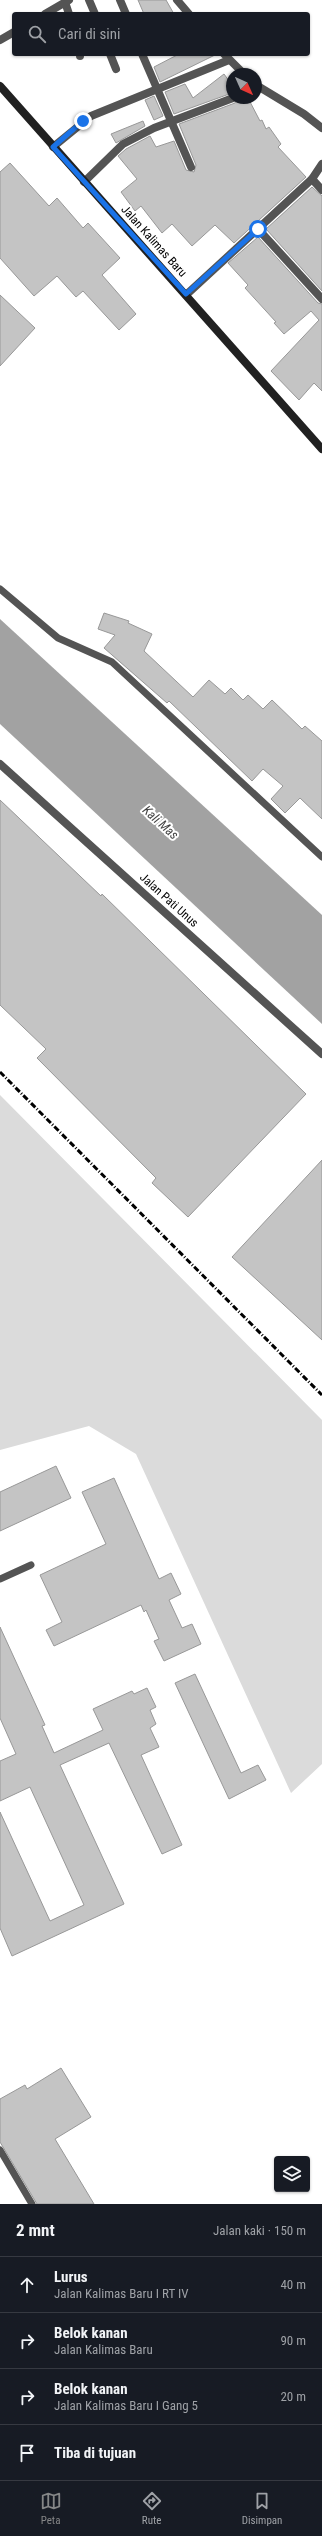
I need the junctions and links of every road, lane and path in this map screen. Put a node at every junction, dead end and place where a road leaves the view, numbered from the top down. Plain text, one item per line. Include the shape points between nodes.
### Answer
1 (89, 0) edge
2 (120, 0) edge
3 (177, 0) edge
4 (67, 1) edge
5 (48, 12) edge
6 (69, 12) edge
7 (93, 12) edge
8 (125, 12) edge
9 (187, 12) edge
10 (12, 33) edge
11 (0, 40) edge
12 (111, 56) edge
13 (143, 56) edge
14 (227, 57) edge
15 (238, 68) edge
16 (116, 69) dead end
17 (0, 86) edge
18 (156, 88) junction
19 (262, 91) edge
20 (226, 101) edge
21 (171, 121) junction
22 (322, 128) edge
23 (53, 147) junction
24 (322, 164) edge
25 (191, 167) dead end
26 (312, 179) junction
27 (84, 182) junction
28 (322, 190) edge
29 (258, 229) junction
30 (186, 294) junction
31 (322, 299) edge
32 (322, 449) edge
33 (0, 589) edge
34 (0, 764) edge
35 (322, 857) edge
36 (322, 1054) edge
37 (31, 1565) dead end
38 (0, 1579) edge
39 (0, 2150) edge
40 (32, 2204) edge

1 - 7 street
2 - 8 street
3 - 9 street
4 - 5 street
4 - 6 street
10 - 11 street
12 - 16 street
13 - 18 street
14 - 15 street
14 - 18 street
17 - 23 street, Jalan Kalimas Baru
18 - 21 street
18 - 23 street via 91,116
19 - 22 street via 304,114
20 - 21 street
21 - 25 street
21 - 27 street via 123,144
23 - 27 street, Jalan Kalimas Baru
24 - 26 street
26 - 28 street
26 - 29 street
27 - 30 street, Jalan Kalimas Baru
29 - 30 street
29 - 31 street
30 - 32 street, Jalan Kalimas Baru
33 - 35 lane via 58,638 112,662
34 - 36 street, Jalan Pati Unus
37 - 38 lane
39 - 40 lane

